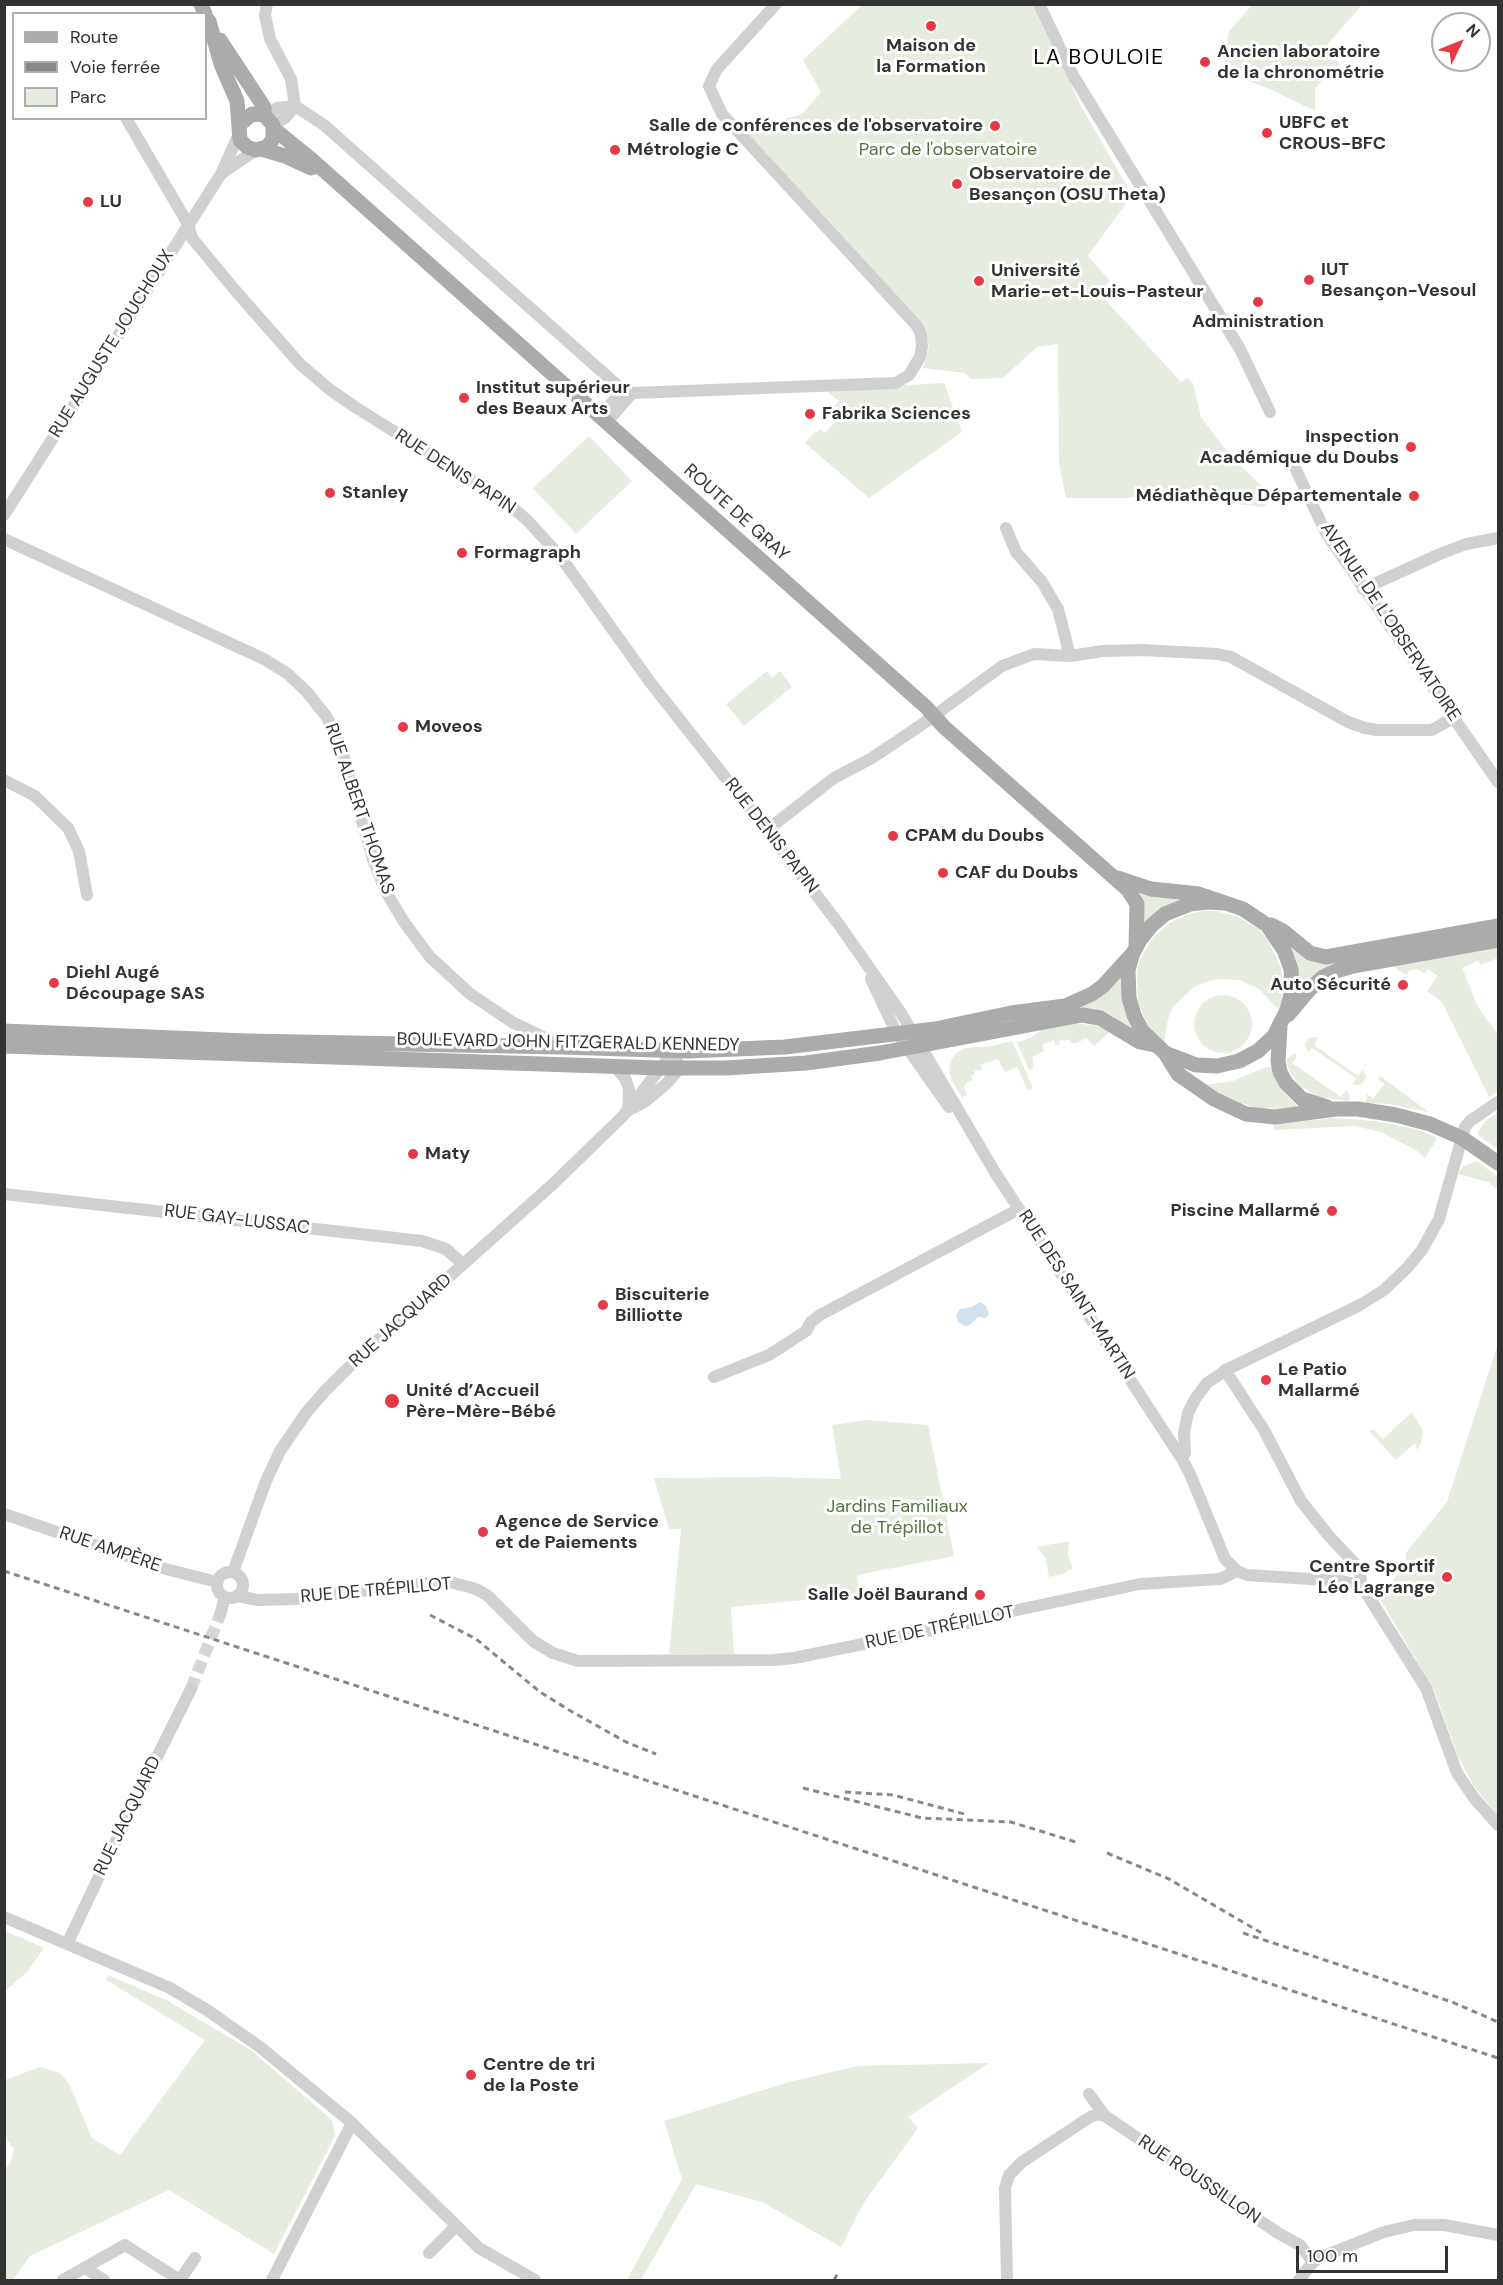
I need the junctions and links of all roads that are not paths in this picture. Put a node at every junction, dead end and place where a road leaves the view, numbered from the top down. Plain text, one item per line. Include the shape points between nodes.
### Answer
1 (267, 4) edge
2 (776, 4) edge
3 (1038, 4) edge
4 (207, 16) edge
5 (295, 106) junction
6 (127, 120) edge
7 (269, 121) junction
8 (239, 129) junction
9 (258, 149) junction
10 (221, 174) junction
11 (334, 182) junction
12 (188, 224) junction
13 (628, 391) junction
14 (1270, 412) dead end
15 (605, 417) junction
16 (1290, 457) dead end
17 (4, 515) edge
18 (1005, 528) dead end
19 (1498, 538) edge
20 (4, 539) edge
21 (1363, 589) junction
22 (1070, 656) junction
23 (934, 716) junction
24 (1455, 717) junction
25 (4, 780) edge
26 (1498, 782) edge
27 (767, 830) junction
28 (1110, 875) junction
29 (87, 895) dead end
30 (1225, 903) junction
31 (1259, 918) junction
32 (1498, 926) edge
33 (1498, 940) edge
34 (1135, 950) junction
35 (861, 956) junction
36 (1282, 1023) junction
37 (912, 1030) junction
38 (4, 1031) edge
39 (896, 1032) junction
40 (4, 1046) edge
41 (562, 1047) junction
42 (914, 1047) junction
43 (1160, 1049) junction
44 (674, 1051) junction
45 (614, 1066) junction
46 (661, 1068) junction
47 (680, 1068) junction
48 (1498, 1102) edge
49 (1336, 1109) junction
50 (627, 1111) junction
51 (1462, 1138) junction
52 (1498, 1163) edge
53 (4, 1194) edge
54 (1020, 1209) junction
55 (463, 1264) junction
56 (1225, 1371) junction
57 (714, 1377) dead end
58 (1182, 1459) junction
59 (4, 1514) edge
60 (1237, 1571) junction
61 (233, 1572) junction
62 (217, 1582) junction
63 (1359, 1585) junction
64 (235, 1593) junction
65 (220, 1615) tunnel mouth
66 (191, 1689) tunnel mouth
67 (1498, 1825) edge
68 (4, 1917) edge
69 (67, 1944) junction
70 (1089, 2094) dead end
71 (1105, 2116) junction
72 (352, 2123) junction
73 (456, 2226) junction
74 (1498, 2235) edge
75 (429, 2253) dead end
76 (195, 2258) dead end
77 (1312, 2262) junction
78 (85, 2268) junction
79 (63, 2280) edge
80 (104, 2280) edge
81 (180, 2280) edge
82 (272, 2280) edge
83 (535, 2280) edge
84 (1007, 2280) edge
85 (1299, 2280) edge

1 - 5 street via 270,39 291,79
2 - 13 street via 717,69 709,86 714,99 722,114 917,326 921,334 920,357 909,375 884,385
3 - 14 street via 1074,77 1240,349
4 - 7 main road
4 - 8 main road via 237,100
5 - 7 street via 285,118
5 - 13 street via 324,125
6 - 12 street, RUE DENIS PAPIN
7 - 8 main road via 252,114
7 - 9 main road via 271,142
7 - 11 main road, ROUTE DE GRAY
8 - 9 main road via 244,145
8 - 10 street, RUE AUGUSTE JOUCHOUX
9 - 10 street, RUE AUGUSTE JOUCHOUX
9 - 11 main road, ROUTE DE GRAY via 298,161
10 - 12 street, RUE AUGUSTE JOUCHOUX
11 - 15 main road, ROUTE DE GRAY
12 - 17 street, RUE AUGUSTE JOUCHOUX
12 - 27 street, RUE DENIS PAPIN via 192,238 208,259 311,374 364,413 504,500 528,521 560,556 650,682
13 - 15 street
15 - 23 main road, ROUTE DE GRAY
16 - 21 street, AVENUE DE L'OBSERVATOIRE via 1326,533
18 - 22 street via 1016,552 1042,582 1058,609
19 - 21 street via 1466,544
20 - 41 street, RUE ALBERT THOMAS via 264,659 288,674 326,716 339,741 360,819 386,892 404,922 430,957 470,993 512,1022
21 - 24 street, AVENUE DE L'OBSERVATOIRE
22 - 23 street via 1034,654 1013,660
22 - 24 street via 1143,650 1232,657 1348,722 1377,730 1431,730
23 - 27 street via 872,758 834,778
23 - 28 main road, ROUTE DE GRAY
24 - 26 street, AVENUE DE L'OBSERVATOIRE
25 - 29 street via 35,796 68,828 79,851
27 - 35 street, RUE DENIS PAPIN
28 - 30 main road, ROUTE DE GRAY via 1151,889 1199,894
28 - 34 main road, ROUTE DE GRAY via 1137,904
30 - 31 main road
30 - 34 main road via 1199,902 1173,910 1151,926
31 - 32 main road via 1310,953 1326,957
31 - 36 main road via 1280,941 1288,960 1292,990
33 - 36 main road via 1336,971 1310,988
34 - 37 main road, BOULEVARD JOHN FITZGERALD KENNEDY via 1103,986 1065,1006
34 - 43 main road via 1128,980 1131,1006 1142,1031
35 - 37 street, RUE DENIS PAPIN
35 - 39 street, RUE DENIS PAPIN
36 - 43 main road via 1258,1050 1228,1064 1196,1065
36 - 49 main road via 1278,1062 1286,1083 1302,1099
37 - 39 main road, BOULEVARD JOHN FITZGERALD KENNEDY
37 - 42 street, RUE DES SAINT-MARTIN
38 - 41 main road, BOULEVARD JOHN FITZGERALD KENNEDY via 247,1041
39 - 42 street, RUE DES SAINT-MARTIN
39 - 44 main road, BOULEVARD JOHN FITZGERALD KENNEDY via 786,1047
40 - 45 main road, BOULEVARD JOHN FITZGERALD KENNEDY
41 - 44 main road, BOULEVARD JOHN FITZGERALD KENNEDY
42 - 43 main road, BOULEVARD JOHN FITZGERALD KENNEDY via 1082,1015 1100,1018
42 - 47 main road, BOULEVARD JOHN FITZGERALD KENNEDY via 806,1063
42 - 54 street, RUE DES SAINT-MARTIN via 958,1120
43 - 49 main road via 1178,1074 1214,1099 1246,1114 1275,1117
44 - 46 street, RUE JACQUARD
44 - 47 street
45 - 46 main road, BOULEVARD JOHN FITZGERALD KENNEDY
45 - 50 street via 625,1078
46 - 47 main road, BOULEVARD JOHN FITZGERALD KENNEDY
46 - 50 street, RUE JACQUARD
47 - 50 street, RUE JACQUARD via 646,1101
48 - 51 street via 1470,1121
49 - 51 main road via 1396,1115
50 - 55 street, RUE JACQUARD
51 - 52 main road
51 - 56 street via 1439,1219 1407,1268 1384,1290 1360,1305
53 - 55 street, RUE GAY-LUSSAC via 422,1241 446,1249
54 - 57 street via 820,1315 806,1330 769,1355
54 - 58 street, RUE DES SAINT-MARTIN
55 - 61 street, RUE JACQUARD via 357,1359 306,1413 280,1451 266,1481
56 - 58 street via 1207,1383 1195,1398 1188,1413
56 - 63 street via 1264,1430 1301,1500 1359,1568
58 - 60 street, RUE DES SAINT-MARTIN via 1221,1551
59 - 62 street, RUE AMPÈRE via 162,1568
60 - 63 street, RUE DE TRÉPILLOT
60 - 64 street, RUE DE TRÉPILLOT via 1220,1578 1140,1584 794,1658 578,1661 533,1641 488,1596 446,1581 295,1599 262,1599
61 - 62 street via 221,1575
61 - 64 street via 241,1578
62 - 64 street via 218,1591
63 - 67 street via 1375,1604 1426,1688 1457,1773
64 - 65 street
66 - 69 street, RUE JACQUARD
68 - 69 street
69 - 72 street via 170,1989 207,2010 260,2047
70 - 71 street, RUE ROUSSILLON
71 - 77 street, RUE ROUSSILLON via 1300,2245
71 - 84 street via 1090,2117 1022,2162 1005,2181
72 - 73 street
72 - 82 street
73 - 75 street
73 - 83 street via 479,2248
74 - 77 street via 1444,2225 1414,2225 1384,2232
76 - 81 street
77 - 85 street
78 - 79 street
78 - 80 street
78 - 81 street via 125,2246

